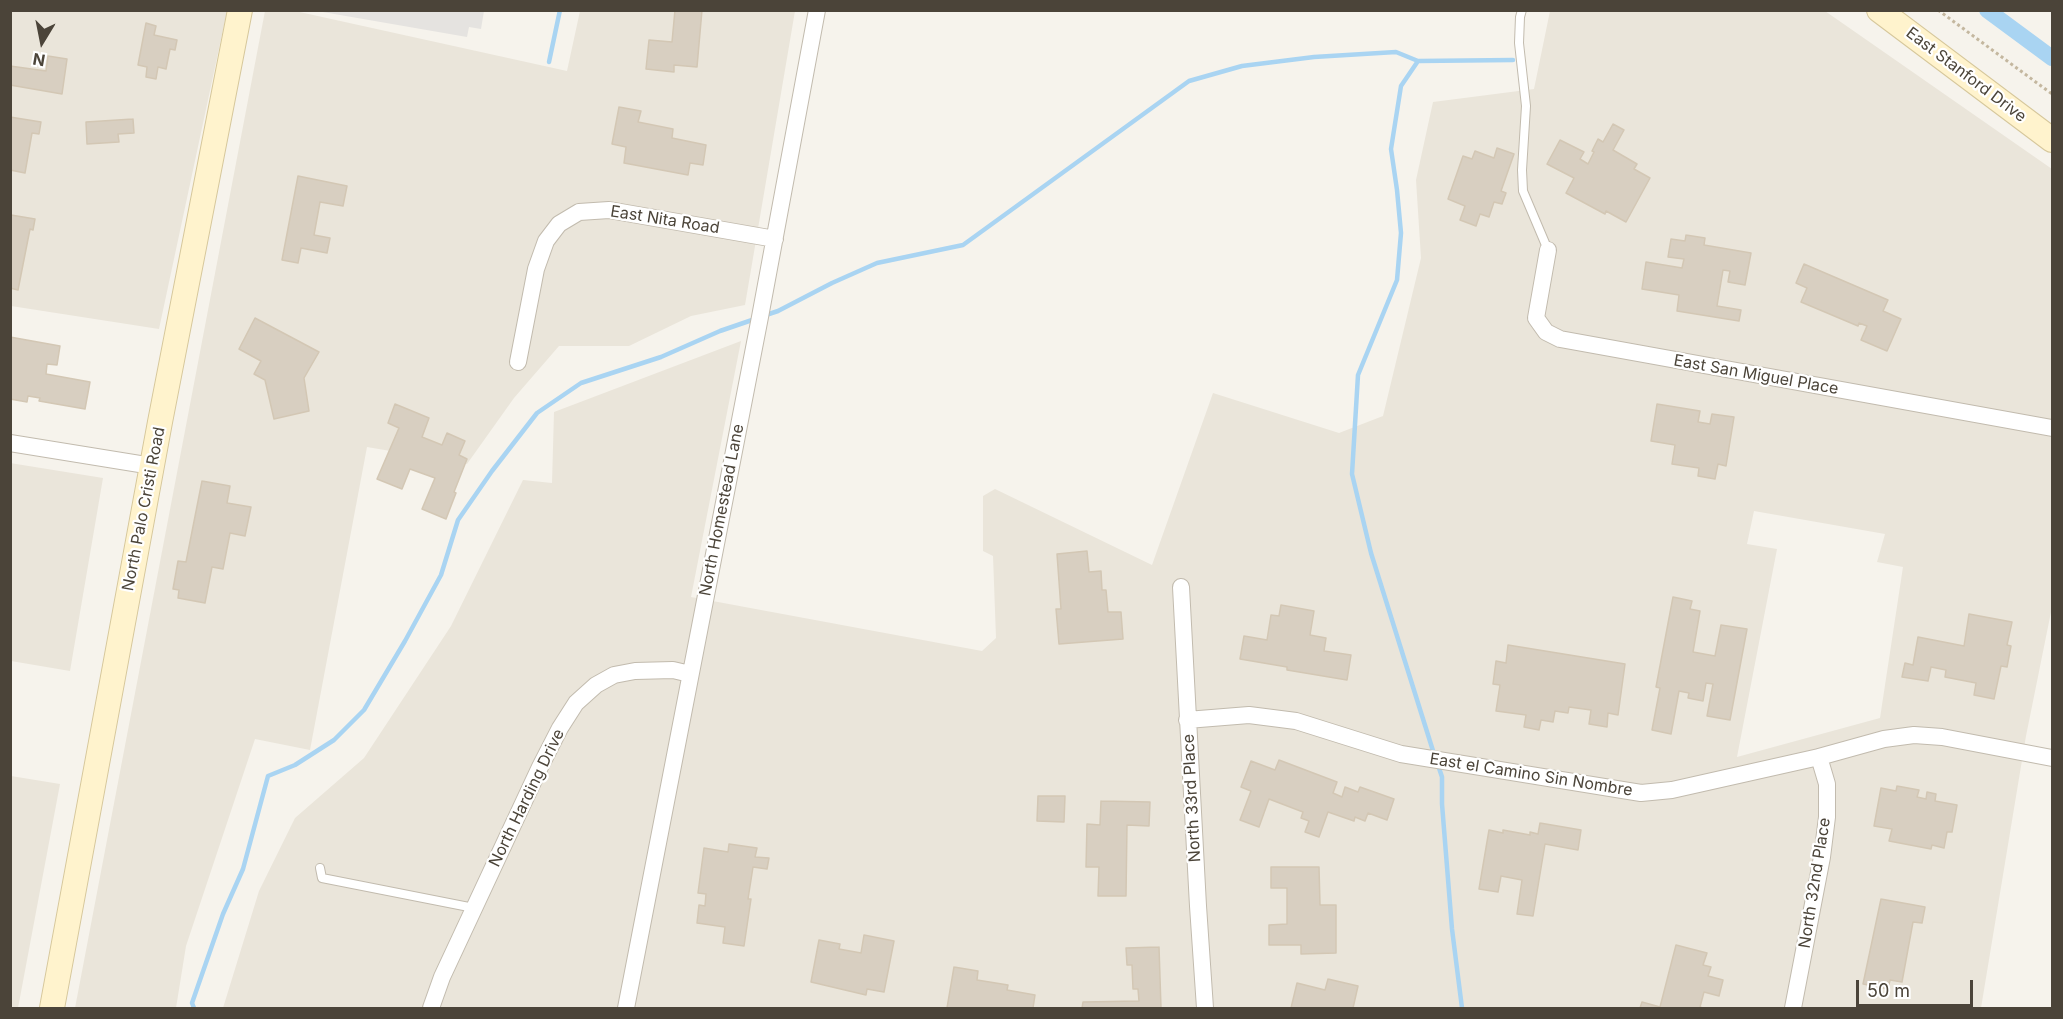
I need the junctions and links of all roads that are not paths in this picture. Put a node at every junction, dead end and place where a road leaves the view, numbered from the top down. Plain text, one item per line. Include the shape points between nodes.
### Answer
1 (240, 10) edge
2 (817, 10) edge
3 (1522, 10) edge
4 (1879, 10) edge
5 (2052, 140) edge
6 (775, 239) junction
7 (1548, 250) joint
8 (518, 363) dead end
9 (2052, 428) edge
10 (10, 443) edge
11 (152, 466) junction
12 (1181, 586) dead end
13 (690, 674) junction
14 (1187, 720) junction
15 (1819, 757) junction
16 (2052, 758) edge
17 (320, 868) dead end
18 (474, 908) junction
19 (52, 1008) edge
20 (431, 1008) edge
21 (626, 1008) edge
22 (1205, 1008) edge
23 (1792, 1008) edge

1 - 11 street, North Palo Cristi Road
2 - 6 street, North Homestead Lane
3 - 7 lane via 1519,43 1526,106 1523,191
4 - 5 street, East Stanford Drive
6 - 8 street, East Nita Road via 609,210 579,212 559,224 546,241 536,270
6 - 13 street, North Homestead Lane
7 - 9 street, East San Miguel Place via 1536,318 1546,332 1560,339
10 - 11 street
11 - 19 street, North Palo Cristi Road
12 - 14 street, North 33rd Place
13 - 18 street, North Harding Drive via 673,670 614,675 576,703 540,767
13 - 21 street, North Homestead Lane
14 - 15 street, East el Camino Sin Nombre via 1249,715 1296,721 1428,759 1641,793 1672,790
14 - 22 street, North 33rd Place
15 - 16 street, East el Camino Sin Nombre via 1914,735
15 - 23 street, North 32nd Place via 1827,784 1827,817
17 - 18 lane via 322,878
18 - 20 street, North Harding Drive

